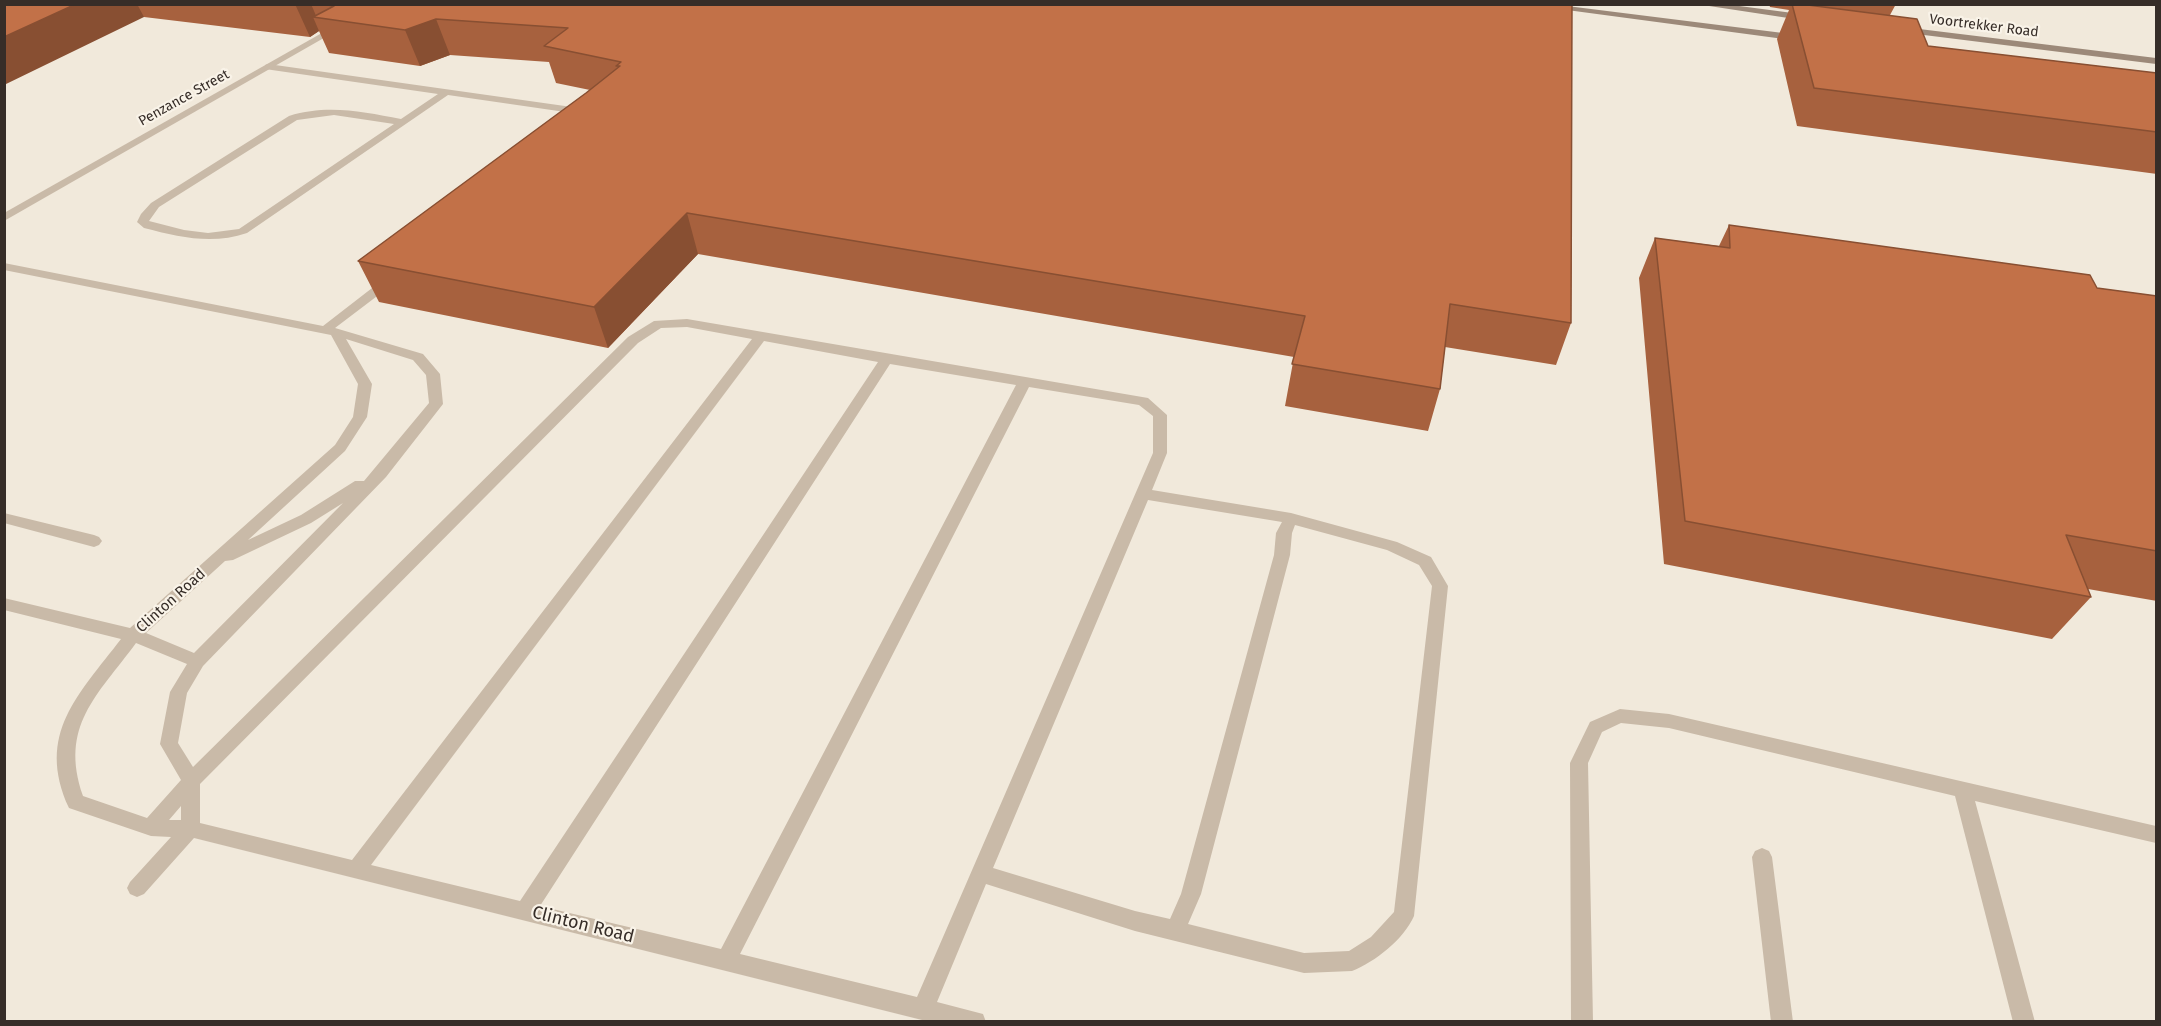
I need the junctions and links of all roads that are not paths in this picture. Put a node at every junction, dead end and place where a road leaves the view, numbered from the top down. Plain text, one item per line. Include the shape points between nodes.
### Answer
1 (1526, 4) edge
2 (1701, 4) edge
3 (1814, 19) edge
4 (348, 21) edge
5 (1893, 29) edge
6 (1815, 40) edge
7 (2157, 61) edge
8 (268, 67) junction
9 (447, 92) junction
10 (598, 116) edge
11 (403, 122) junction
12 (4, 218) edge
13 (4, 266) edge
14 (401, 272) edge
15 (330, 331) junction
16 (760, 337) junction
17 (886, 359) junction
18 (1025, 381) junction
19 (381, 473) junction
20 (1144, 494) junction
21 (4, 518) edge
22 (1291, 518) junction
23 (94, 541) dead end
24 (212, 564) junction
25 (4, 604) edge
26 (133, 635) junction
27 (197, 661) junction
28 (191, 781) junction
29 (1963, 791) junction
30 (151, 828) junction
31 (190, 829) junction
32 (2157, 835) edge
33 (1762, 857) dead end
34 (355, 871) junction
35 (981, 873) junction
36 (136, 888) dead end
37 (525, 911) junction
38 (1175, 930) junction
39 (726, 960) junction
40 (923, 1009) junction
41 (975, 1022) edge
42 (1582, 1022) edge
43 (1782, 1022) edge
44 (2024, 1022) edge

1 - 6 main road
2 - 3 main road
4 - 8 street, Penzance Street
5 - 7 main road, Voortrekker Road
8 - 9 street
8 - 12 street, Penzance Street
9 - 10 street
9 - 11 street
11 - 11 street via 235,235 209,237 143,222 155,205 305,113 331,112
13 - 15 street
14 - 15 street
15 - 19 street via 418,357 433,374 436,404
15 - 24 street, Clinton Road via 365,384 360,417 340,448
16 - 17 street
16 - 28 street via 687,323 658,324 633,340
16 - 34 street
17 - 18 street
17 - 37 street
18 - 20 street via 1143,401 1160,415 1160,453
18 - 39 street
19 - 24 street via 306,519
19 - 27 street
20 - 22 street
20 - 35 street
21 - 23 street
22 - 38 street via 1284,532 1282,555 1191,894
22 - 38 street via 1392,546 1425,561 1440,586 1404,916 1378,944 1352,961 1304,963
24 - 26 street, Clinton Road
25 - 26 street
26 - 27 street
26 - 30 street, Clinton Road via 77,710 66,742 66,772 76,802
27 - 28 street via 178,692 169,744
28 - 30 street
28 - 31 street
29 - 32 street
29 - 42 street via 1669,721 1620,716 1596,727 1579,763
29 - 44 street
30 - 31 street, Clinton Road
31 - 34 street, Clinton Road
31 - 36 street
33 - 43 street
34 - 37 street, Clinton Road
35 - 38 street
35 - 40 street
37 - 39 street, Clinton Road
39 - 40 street, Clinton Road
40 - 41 street, Clinton Road

